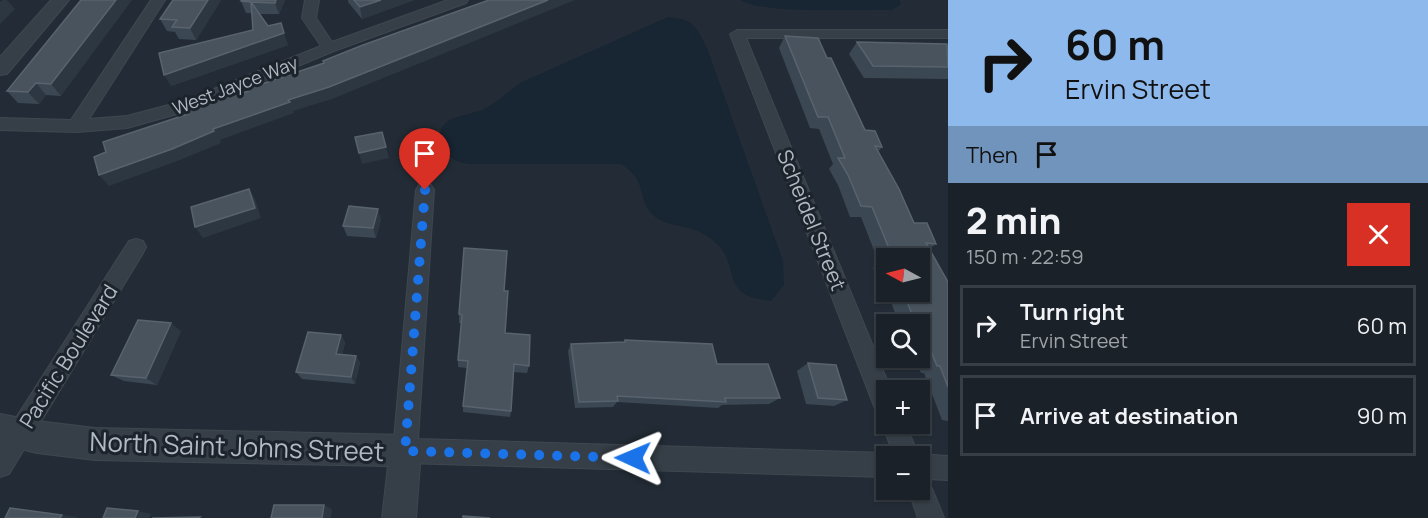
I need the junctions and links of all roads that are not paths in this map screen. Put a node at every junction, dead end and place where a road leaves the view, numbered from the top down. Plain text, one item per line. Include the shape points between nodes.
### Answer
1 (60, 0) edge
2 (158, 0) edge
3 (312, 0) edge
4 (461, 0) edge
5 (948, 34) edge
6 (329, 48) junction
7 (0, 69) edge
8 (0, 124) edge
9 (76, 126) junction
10 (425, 190) dead end
11 (136, 247) dead end
12 (876, 381) edge
13 (10, 431) edge
14 (405, 451) junction
15 (0, 465) edge
16 (876, 465) edge
17 (930, 467) edge
18 (948, 468) edge
19 (925, 500) edge
20 (399, 518) edge
21 (932, 518) edge

1 - 7 street
2 - 9 street
3 - 6 street via 309,18
4 - 6 street, West Jayce Way
5 - 12 street, Scheidel Street via 738,34
6 - 9 street, West Jayce Way via 189,105 127,122
8 - 9 street, West Jayce Way
10 - 14 street
11 - 13 street, Pacific Boulevard
13 - 14 street, North Saint Johns Street via 95,444
13 - 15 street, Pacific Boulevard
14 - 16 street, North Saint Johns Street
14 - 20 street
17 - 18 street
19 - 21 street

